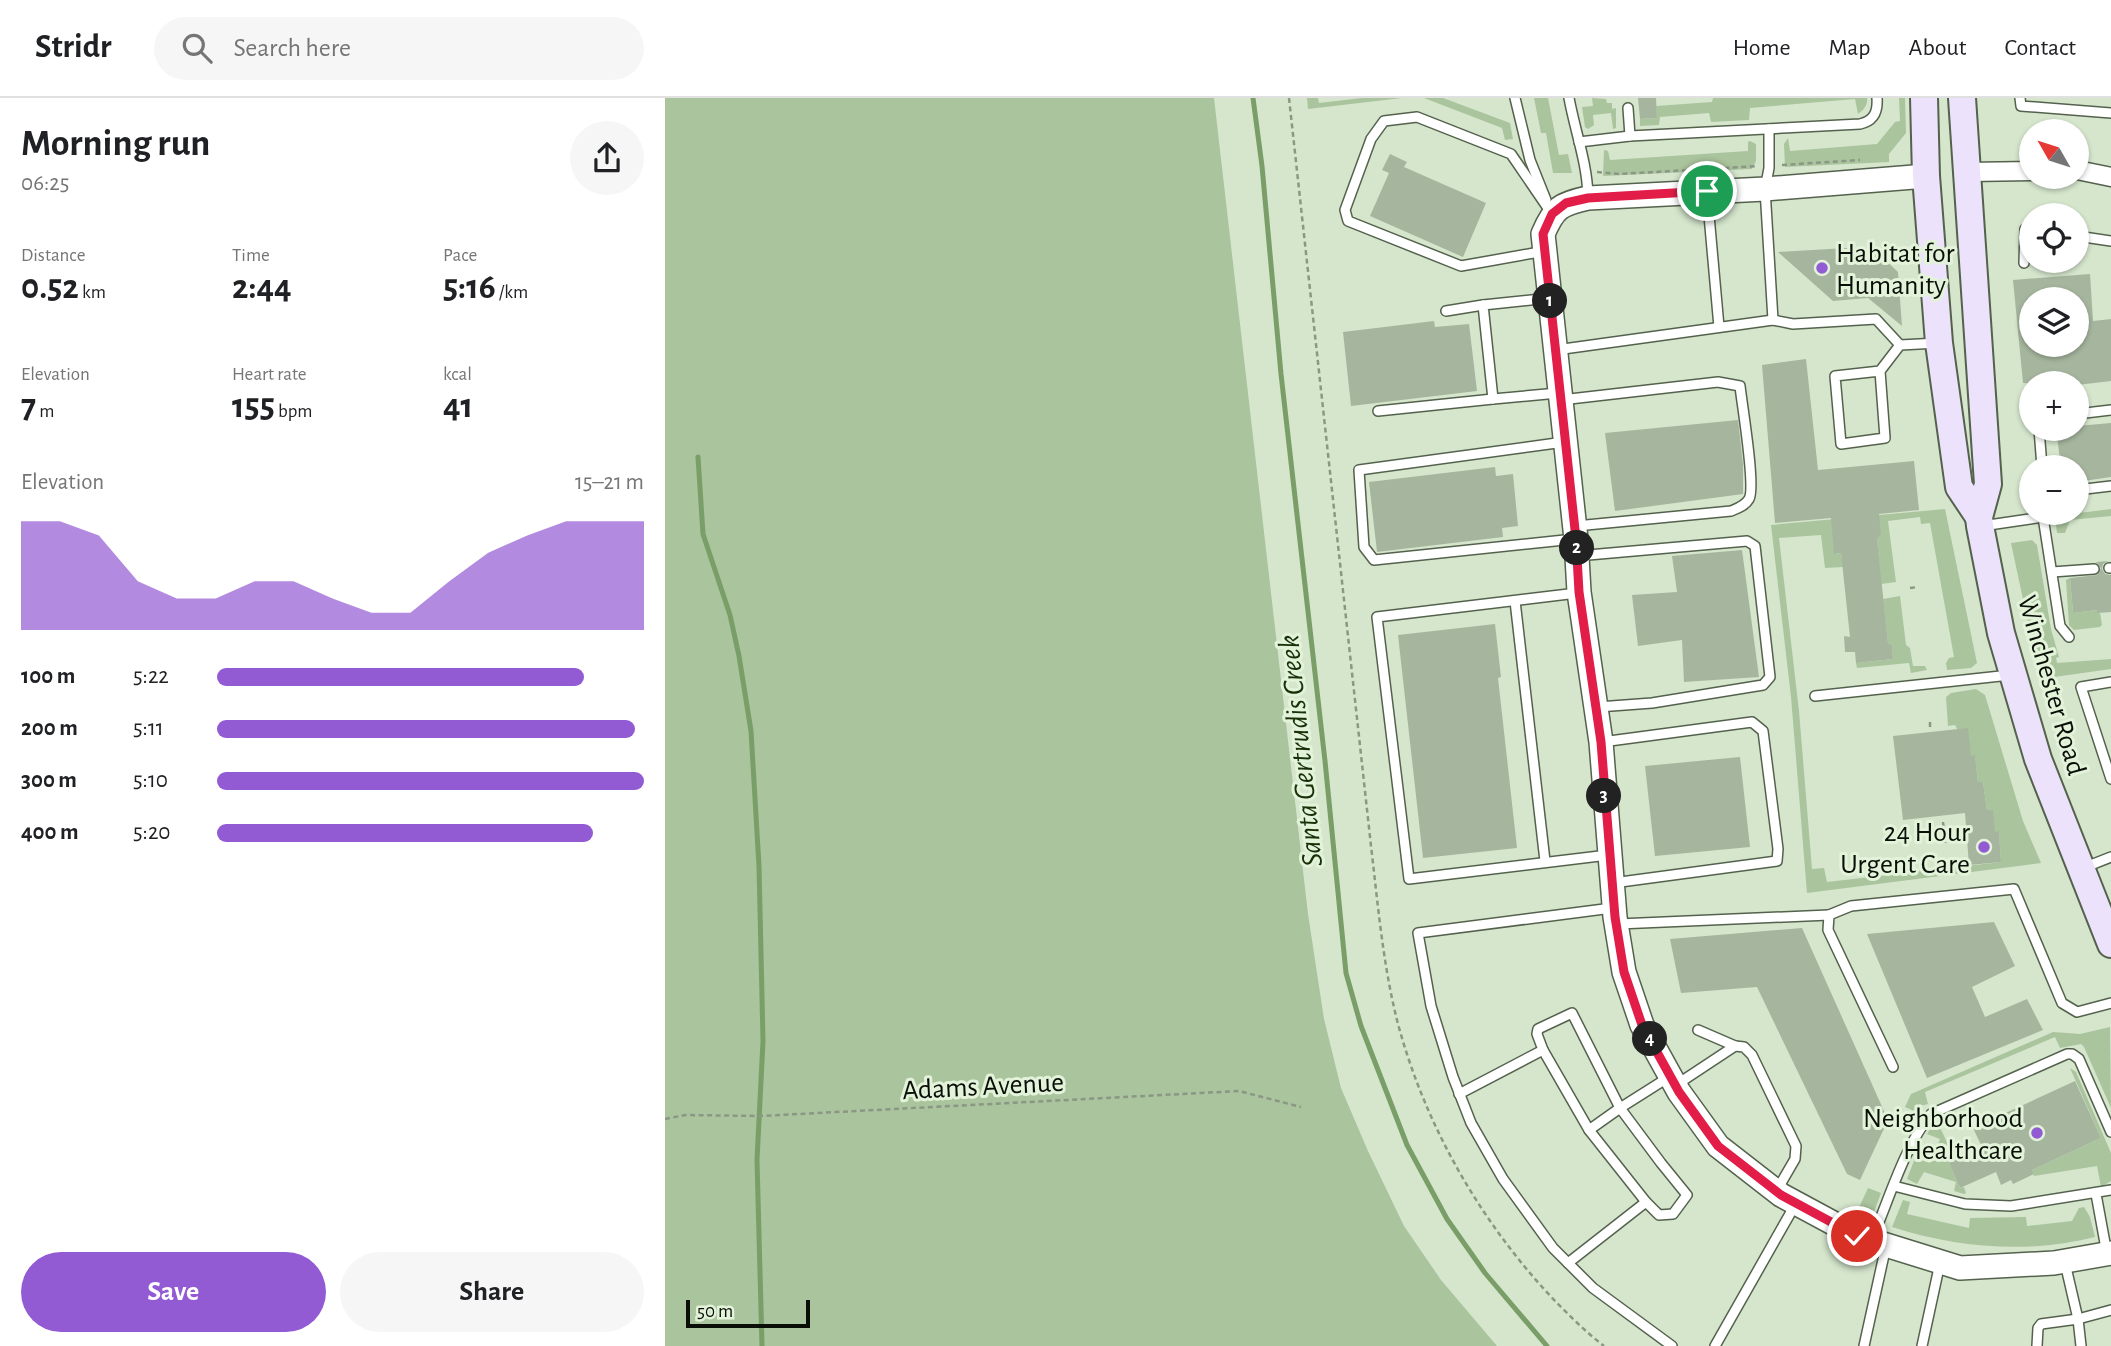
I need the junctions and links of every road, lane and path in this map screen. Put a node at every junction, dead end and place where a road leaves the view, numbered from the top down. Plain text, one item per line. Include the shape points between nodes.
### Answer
1 (1515, 98) edge
2 (1569, 98) edge
3 (1877, 98) edge
4 (1924, 98) edge
5 (1962, 98) edge
6 (2020, 98) edge
7 (1628, 108) dead end
8 (2111, 113) edge
9 (1769, 129) junction
10 (1630, 136) junction
11 (1579, 142) junction
12 (1863, 160) dead end
13 (1769, 165) junction
14 (1587, 171) junction
15 (2019, 171) edge
16 (1968, 172) junction
17 (2089, 172) edge
18 (1926, 176) junction
19 (2111, 177) edge
20 (1765, 189) junction
21 (1707, 191) junction
22 (1588, 198) junction
23 (1552, 214) junction
24 (2089, 238) edge
25 (2111, 241) edge
26 (1545, 251) junction
27 (1550, 298) junction
28 (1483, 305) junction
29 (1445, 311) dead end
30 (1773, 320) junction
31 (1719, 327) junction
32 (1939, 342) junction
33 (1900, 345) junction
34 (1555, 350) junction
35 (1880, 371) junction
36 (1560, 397) junction
37 (1493, 399) junction
38 (2111, 410) edge
39 (1378, 411) dead end
40 (2089, 413) edge
41 (1564, 442) junction
42 (2111, 486) edge
43 (2089, 489) edge
44 (2019, 517) edge
45 (1980, 522) junction
46 (2044, 525) edge
47 (1576, 541) junction
48 (2094, 569) dead end
49 (2052, 572) junction
50 (1918, 587) dead end
51 (1910, 588) dead end
52 (1579, 592) junction
53 (1515, 601) junction
54 (2069, 637) dead end
55 (2012, 674) junction
56 (2111, 682) edge
57 (1815, 696) dead end
58 (1596, 708) junction
59 (1930, 722) dead end
60 (1930, 727) dead end
61 (1601, 742) junction
62 (2111, 779) edge
63 (1943, 822) dead end
64 (1945, 843) dead end
65 (1608, 855) junction
66 (2111, 856) edge
67 (1545, 861) junction
68 (2081, 869) junction
69 (1612, 883) junction
70 (1829, 915) junction
71 (1615, 916) junction
72 (2111, 944) edge
73 (2111, 1003) edge
74 (1698, 1030) dead end
75 (1735, 1046) junction
76 (1543, 1050) junction
77 (1893, 1067) dead end
78 (1673, 1081) junction
79 (1459, 1094) junction
80 (1301, 1107) dead end
81 (1620, 1108) junction
82 (665, 1119) edge
83 (1589, 1130) junction
84 (2111, 1132) edge
85 (1894, 1186) junction
86 (2111, 1190) edge
87 (1776, 1191) junction
88 (2095, 1194) junction
89 (1646, 1202) junction
90 (1796, 1203) junction
91 (1879, 1243) junction
92 (2109, 1253) edge
93 (2064, 1261) junction
94 (1568, 1263) junction
95 (1940, 1263) junction
96 (2111, 1310) edge
97 (2078, 1319) junction
98 (1672, 1346) edge
99 (1714, 1346) edge
100 (1864, 1346) edge
101 (1923, 1346) edge
102 (2037, 1346) edge
103 (2081, 1346) edge

1 - 23 lane via 1530,160
2 - 11 lane
3 - 9 lane via 1875,114 1868,122
4 - 18 main road, Winchester Road
5 - 16 main road, Winchester Road
6 - 8 lane via 2021,106
7 - 10 lane
9 - 10 lane
9 - 13 lane
10 - 11 lane
11 - 14 lane
12 - 13 path
13 - 14 path via 1620,174
13 - 20 lane
14 - 22 lane
15 - 16 street
16 - 45 main road, Winchester Road via 1987,484
17 - 19 street
18 - 20 street
18 - 32 main road, Winchester Road
20 - 21 street
20 - 30 lane
21 - 22 street
21 - 31 lane
22 - 23 street via 1566,203
23 - 26 street via 1543,234
23 - 26 lane via 1511,155 1417,117 1384,121 1371,139 1345,210 1348,220 1461,266
24 - 25 lane
26 - 27 street
27 - 28 lane
27 - 34 street
28 - 29 lane
28 - 37 lane
30 - 31 lane
30 - 33 lane via 1793,324 1876,319
31 - 34 lane
32 - 33 lane
32 - 45 main road, Winchester Road via 1959,487
33 - 35 lane
34 - 36 street
35 - 35 lane via 1835,376 1840,444 1885,438
36 - 37 lane
36 - 41 street
36 - 47 lane via 1719,382 1740,386 1752,491 1741,507 1731,511
37 - 39 lane
38 - 40 lane
41 - 47 street
41 - 47 lane via 1359,470 1364,547 1374,560
42 - 43 lane
44 - 45 lane
45 - 55 main road, Winchester Road
46 - 49 lane
47 - 52 street
47 - 58 lane via 1747,541 1755,546 1770,677 1763,685
48 - 49 lane
49 - 54 lane via 2060,626
50 - 51 path
52 - 53 lane
52 - 58 street
53 - 67 lane
53 - 67 lane via 1377,617 1409,879
55 - 57 lane
55 - 68 main road, Winchester Road via 2038,759
56 - 62 lane via 2081,687
58 - 61 street
59 - 60 path
61 - 65 street
61 - 69 lane via 1752,722 1763,731 1778,849 1777,862
63 - 64 path
65 - 67 lane
65 - 69 street
66 - 68 lane
68 - 72 main road, Winchester Road
69 - 71 street
70 - 71 lane
70 - 73 lane via 1850,906 2014,890 2062,1003 2077,1012
70 - 77 lane via 1828,930
71 - 78 street via 1624,972 1642,1025
71 - 79 lane via 1417,933 1431,1006
74 - 75 lane
75 - 78 lane
75 - 87 lane via 1752,1055 1796,1146 1795,1159
76 - 79 lane
76 - 81 lane via 1538,1029 1572,1013
76 - 83 lane
78 - 81 lane
78 - 87 street via 1718,1146
79 - 94 lane via 1503,1180
80 - 82 path, Adams Avenue via 1239,1091
81 - 83 lane
81 - 89 lane via 1687,1195 1673,1214 1659,1215
83 - 89 lane
84 - 85 lane via 2079,1059 2067,1054 1931,1114
85 - 88 lane via 1965,1205 2015,1205
85 - 91 lane
86 - 88 lane
87 - 90 street
88 - 92 lane
89 - 94 lane
90 - 91 street
90 - 99 lane
91 - 95 street
91 - 100 lane
92 - 93 street
93 - 95 street via 1960,1268
93 - 97 lane
94 - 98 lane via 1593,1288
95 - 101 lane
96 - 97 lane
97 - 102 lane via 2041,1324
97 - 103 lane

